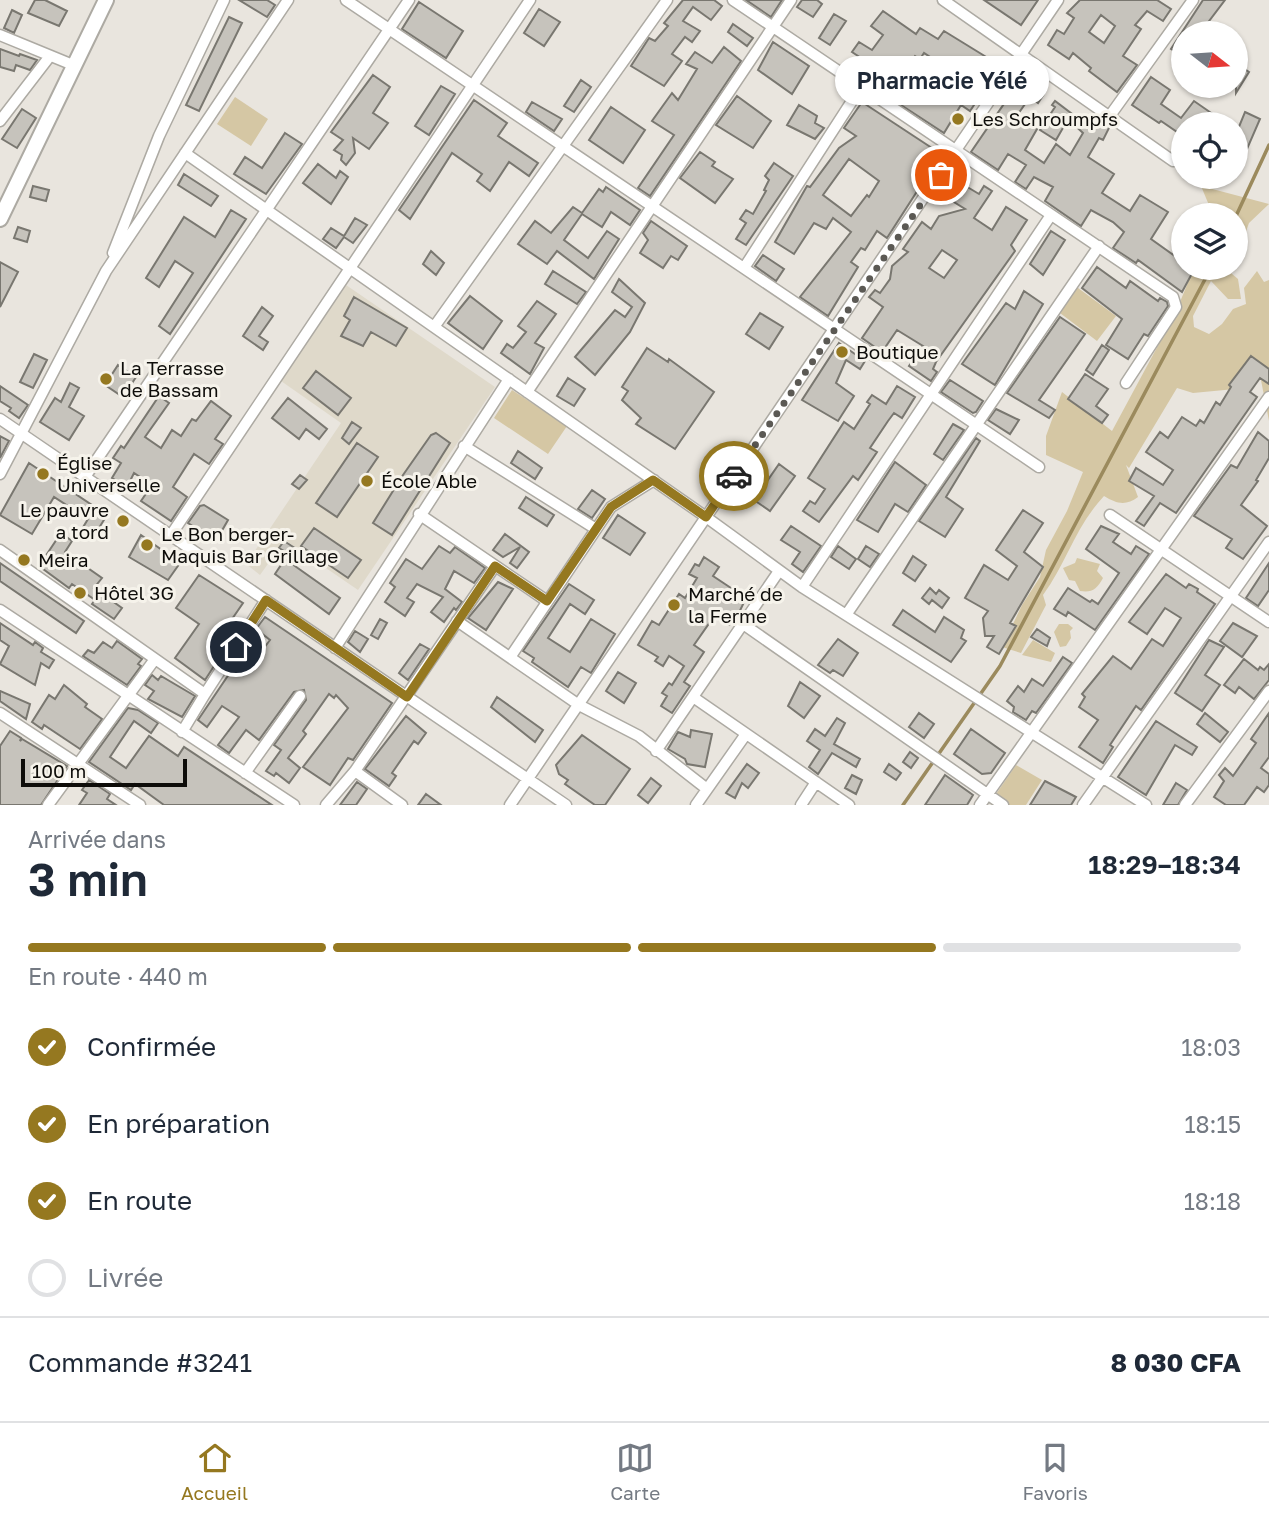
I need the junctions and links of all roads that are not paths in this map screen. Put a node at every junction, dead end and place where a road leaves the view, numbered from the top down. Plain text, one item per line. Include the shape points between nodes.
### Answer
1 (106, 0) edge
2 (224, 0) edge
3 (288, 0) edge
4 (346, 0) edge
5 (409, 0) edge
6 (530, 0) edge
7 (667, 0) edge
8 (733, 0) edge
9 (791, 0) edge
10 (943, 0) edge
11 (1058, 0) edge
12 (1193, 0) edge
13 (774, 27) junction
14 (390, 28) junction
15 (0, 35) edge
16 (1021, 54) junction
17 (50, 56) junction
18 (74, 65) junction
19 (473, 85) junction
20 (861, 87) junction
21 (1109, 117) junction
22 (0, 121) edge
23 (562, 145) junction
24 (185, 153) junction
25 (957, 153) junction
26 (1171, 160) edge
27 (654, 207) junction
28 (267, 211) junction
29 (1051, 215) junction
30 (0, 219) edge
31 (1099, 246) junction
32 (349, 268) junction
33 (744, 268) junction
34 (106, 271) junction
35 (434, 327) junction
36 (834, 328) junction
37 (509, 379) junction
38 (1126, 383) dead end
39 (527, 392) junction
40 (932, 395) junction
41 (1269, 397) edge
42 (0, 419) edge
43 (975, 423) junction
44 (22, 434) junction
45 (464, 446) junction
46 (1039, 467) dead end
47 (0, 474) edge
48 (85, 477) junction
49 (653, 480) junction
50 (419, 514) junction
51 (1111, 514) dead end
52 (706, 517) junction
53 (596, 529) junction
54 (171, 536) junction
55 (1269, 542) edge
56 (1160, 548) junction
57 (0, 550) edge
58 (495, 566) junction
59 (779, 571) junction
60 (802, 587) junction
61 (1231, 596) junction
62 (266, 600) junction
63 (547, 601) junction
64 (0, 610) edge
65 (846, 615) junction
66 (457, 621) junction
67 (1269, 622) edge
68 (743, 624) junction
69 (335, 648) junction
70 (511, 656) junction
71 (155, 659) junction
72 (1269, 691) edge
73 (205, 694) junction
74 (128, 695) junction
75 (300, 696) dead end
76 (407, 697) junction
77 (693, 697) junction
78 (579, 705) junction
79 (0, 713) edge
80 (182, 732) junction
81 (1033, 733) junction
82 (746, 734) junction
83 (656, 751) junction
84 (77, 763) junction
85 (355, 771) junction
86 (245, 773) junction
87 (1103, 776) junction
88 (528, 779) junction
89 (816, 782) junction
90 (707, 789) junction
91 (987, 795) junction
92 (48, 805) edge
93 (140, 805) edge
94 (293, 805) edge
95 (326, 805) edge
96 (402, 805) edge
97 (510, 805) edge
98 (566, 805) edge
99 (696, 805) edge
100 (801, 805) edge
101 (849, 805) edge
102 (980, 805) edge
103 (1003, 805) edge
104 (1083, 805) edge
105 (1146, 805) edge
106 (1185, 805) edge

1 - 18 street
2 - 34 street via 159,136
3 - 24 street
4 - 14 street
5 - 14 street
6 - 19 street
7 - 23 street
8 - 13 street
9 - 13 street
10 - 16 street
11 - 16 street
12 - 21 street
13 - 20 street
13 - 27 street
14 - 19 street
14 - 28 street
15 - 17 street
16 - 21 street
16 - 25 street
17 - 18 street
17 - 22 street
18 - 30 street
19 - 23 street
19 - 32 street
20 - 25 street
20 - 33 street
21 - 26 street
23 - 27 street
23 - 35 street
24 - 28 street
24 - 34 street
25 - 29 street
25 - 36 street
27 - 33 street
27 - 39 street
28 - 32 street
28 - 48 street
29 - 31 street
29 - 40 street
31 - 38 street via 1176,301
31 - 43 street
32 - 35 street
32 - 54 street
33 - 36 street
34 - 44 street
35 - 37 street
36 - 40 street
36 - 52 street
37 - 39 street
37 - 45 street
39 - 49 street
40 - 43 street
40 - 60 street
41 - 56 street
42 - 44 street
43 - 46 street
43 - 65 street
44 - 47 street
44 - 48 street
45 - 50 street
45 - 53 street
48 - 54 street
49 - 52 street
49 - 53 street via 618,501
50 - 58 street
50 - 69 street
51 - 56 street
52 - 59 street
52 - 78 street
53 - 63 street
54 - 62 street
55 - 61 street
56 - 61 street
56 - 81 street
57 - 71 street
58 - 63 street
58 - 66 street
59 - 60 street
59 - 68 street
60 - 65 street
61 - 67 street
61 - 87 street
62 - 69 street
62 - 73 street
63 - 70 street
64 - 74 street
65 - 81 street
66 - 70 street
66 - 76 street
68 - 77 street
68 - 91 street
69 - 76 street
70 - 78 street
71 - 73 street
71 - 74 street
72 - 106 street
73 - 80 street
74 - 80 street
74 - 84 street
75 - 86 street
76 - 85 street
76 - 88 street
77 - 82 street
77 - 83 street
78 - 83 street via 624,727
78 - 88 street
79 - 84 street
80 - 86 street
81 - 87 street
81 - 91 street
82 - 89 street
82 - 90 street
83 - 90 street
84 - 92 street
84 - 93 street
85 - 95 street
85 - 96 street
86 - 94 street
87 - 104 street
87 - 105 street
88 - 97 street
88 - 98 street
89 - 100 street
89 - 101 street
90 - 99 street
91 - 102 street
91 - 103 street

